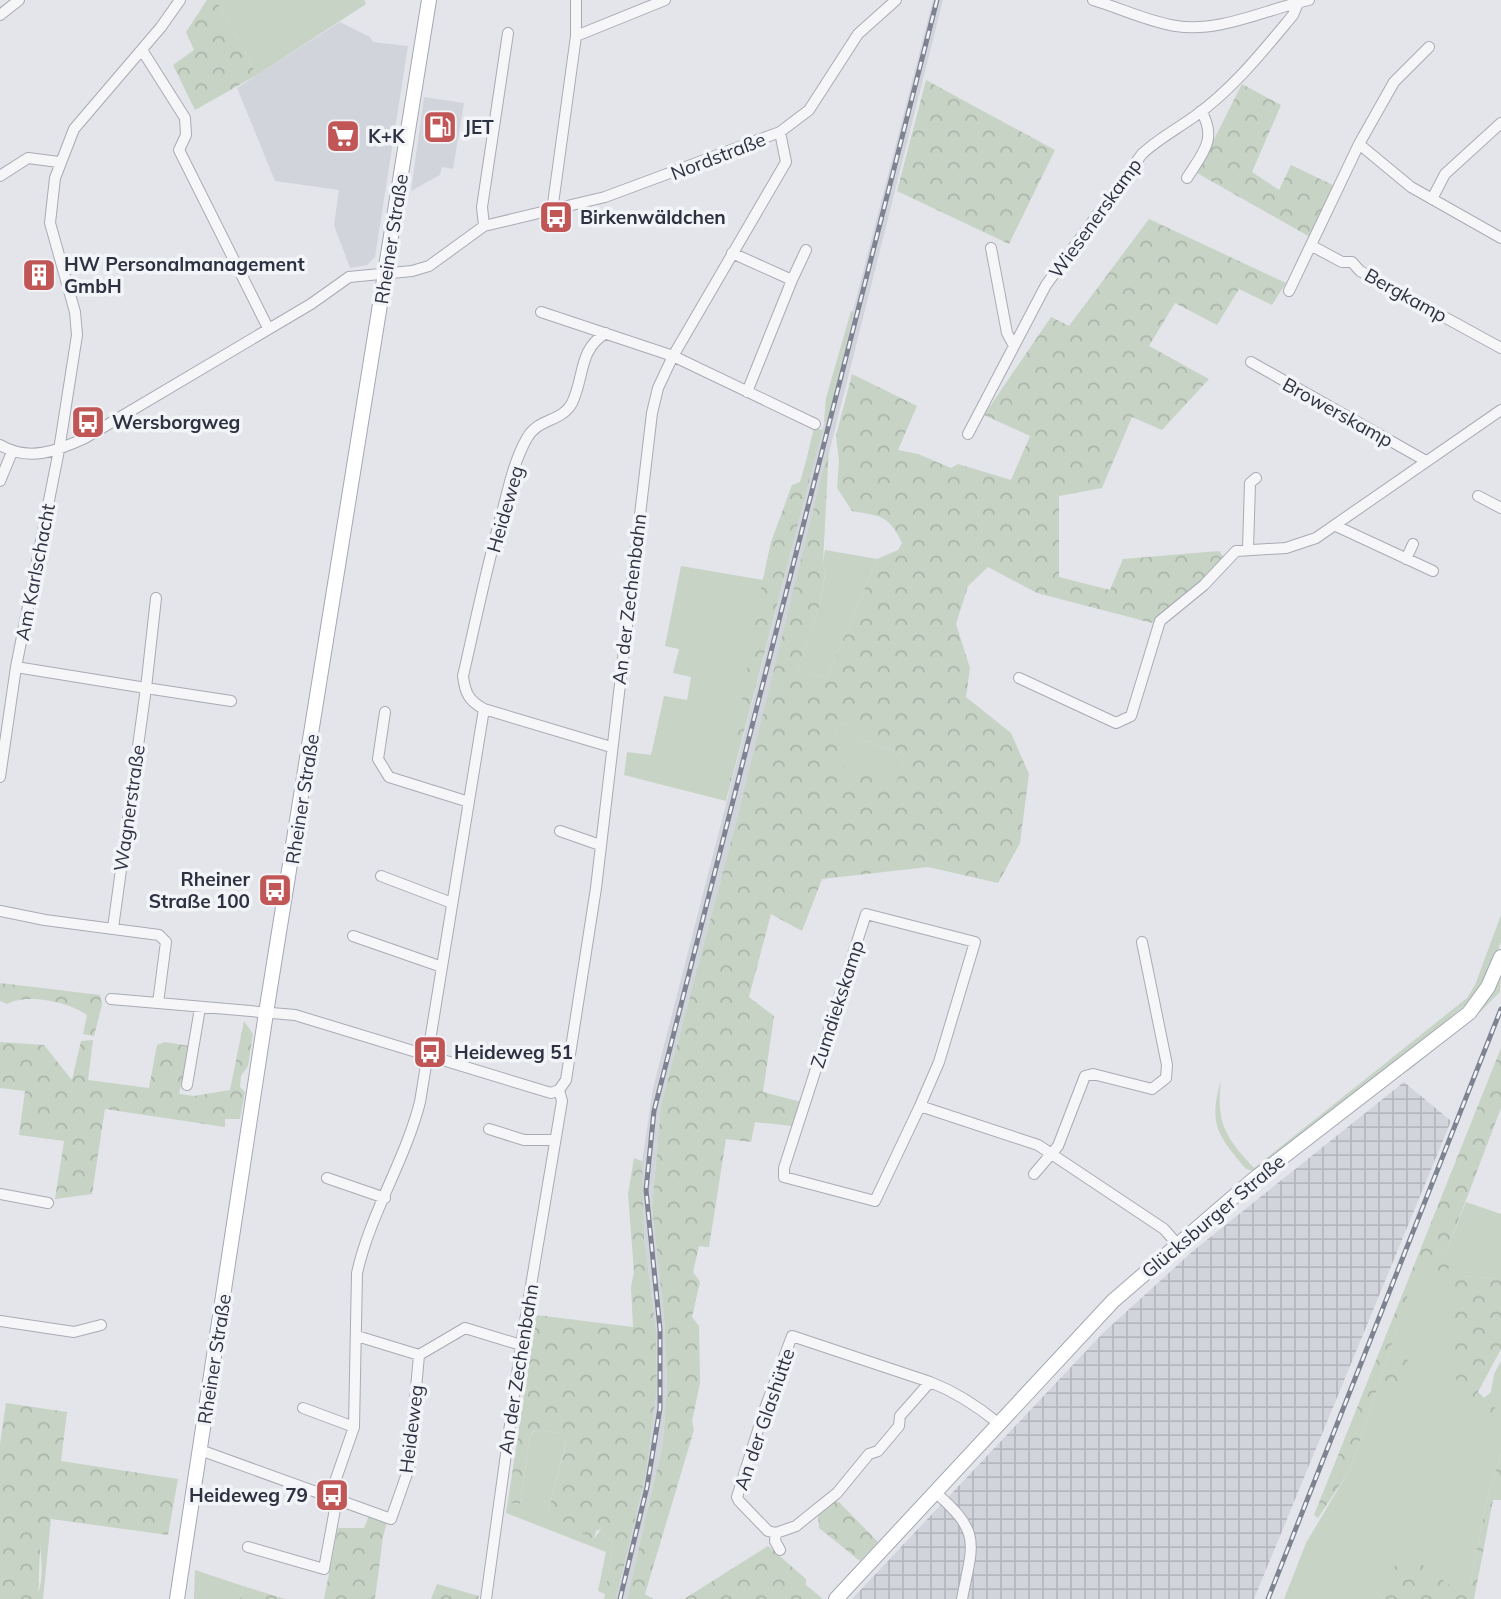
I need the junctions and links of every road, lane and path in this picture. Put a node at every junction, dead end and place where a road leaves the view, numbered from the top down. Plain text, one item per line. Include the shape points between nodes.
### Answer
1 (19, 0) edge
2 (180, 0) edge
3 (429, 0) edge
4 (576, 0) edge
5 (665, 0) edge
6 (896, 0) edge
7 (1093, 0) edge
8 (1303, 1) edge
9 (0, 15) edge
10 (508, 33) dead end
11 (576, 36) junction
12 (1429, 47) dead end
13 (142, 50) junction
14 (1201, 111) junction
15 (1501, 123) edge
16 (780, 132) junction
17 (1359, 144) junction
18 (59, 162) junction
19 (0, 176) edge
20 (1186, 178) dead end
21 (1432, 199) junction
22 (552, 211) junction
23 (484, 226) junction
24 (1501, 238) edge
25 (1312, 246) junction
26 (991, 248) dead end
27 (806, 250) dead end
28 (732, 253) junction
29 (386, 273) junction
30 (792, 280) junction
31 (1289, 291) dead end
32 (541, 312) dead end
33 (268, 328) junction
34 (606, 333) junction
35 (1014, 346) junction
36 (1501, 348) edge
37 (673, 356) junction
38 (1251, 362) dead end
39 (747, 392) junction
40 (1500, 414) edge
41 (814, 424) dead end
42 (968, 434) dead end
43 (0, 444) edge
44 (59, 450) junction
45 (12, 452) junction
46 (1426, 461) junction
47 (1256, 478) dead end
48 (0, 481) edge
49 (1478, 496) dead end
50 (1501, 508) edge
51 (1336, 526) junction
52 (1413, 544) dead end
53 (1248, 549) junction
54 (1406, 559) junction
55 (1433, 571) dead end
56 (156, 598) dead end
57 (16, 667) junction
58 (1019, 678) dead end
59 (146, 688) junction
60 (231, 701) dead end
61 (484, 709) junction
62 (386, 712) dead end
63 (611, 747) junction
64 (0, 777) edge
65 (469, 802) junction
66 (560, 831) dead end
67 (600, 845) junction
68 (381, 876) dead end
69 (452, 903) junction
70 (0, 911) edge
71 (113, 928) junction
72 (353, 936) dead end
73 (1142, 942) dead end
74 (1501, 957) edge
75 (442, 967) junction
76 (111, 999) dead end
77 (159, 1003) junction
78 (200, 1008) junction
79 (266, 1013) junction
80 (428, 1054) junction
81 (187, 1086) dead end
82 (559, 1090) junction
83 (920, 1106) junction
84 (489, 1129) dead end
85 (555, 1140) junction
86 (1052, 1155) junction
87 (1034, 1174) dead end
88 (327, 1178) dead end
89 (0, 1194) edge
90 (385, 1198) junction
91 (48, 1203) dead end
92 (1178, 1245) junction
93 (0, 1321) edge
94 (101, 1325) dead end
95 (357, 1336) junction
96 (521, 1345) junction
97 (419, 1355) junction
98 (930, 1382) junction
99 (303, 1408) dead end
100 (998, 1423) junction
101 (354, 1427) junction
102 (200, 1450) junction
103 (935, 1492) junction
104 (330, 1496) junction
105 (776, 1533) junction
106 (248, 1547) dead end
107 (780, 1550) dead end
108 (177, 1599) edge
109 (486, 1599) edge
110 (836, 1599) edge
111 (962, 1599) edge

1 - 9 street
2 - 13 street, Am Karlschacht
3 - 29 main road, Rheiner Straße
4 - 11 street
5 - 11 street
6 - 16 street, Nordstraße via 858,34 809,110
7 - 8 street via 1175,26 1195,27 1217,26
8 - 14 street, Wiesenerskamp via 1238,79
10 - 23 street via 482,207
11 - 22 street
12 - 17 street via 1394,82
13 - 18 street, Am Karlschacht via 74,129
13 - 33 street via 185,118 186,135 179,150
14 - 20 street via 1210,132
14 - 35 street, Wiesenerskamp via 1142,154 1046,285
15 - 21 street via 1445,174
16 - 22 street, Nordstraße via 660,179
16 - 28 street, An der Zechenbahn via 786,162
17 - 21 street
17 - 25 street
18 - 19 street via 28,158
18 - 44 street, Am Karlschacht via 50,223 77,335
21 - 24 street
22 - 23 street, Nordstraße
23 - 29 street, Nordstraße via 429,266
25 - 31 street
25 - 36 street, Bergkamp via 1342,262 1352,262 1360,271
26 - 35 street via 1007,333
27 - 30 street
28 - 30 street
28 - 37 street, An der Zechenbahn
29 - 33 street via 349,277
29 - 79 main road, Rheiner Straße
30 - 39 street
32 - 34 street
33 - 44 street
34 - 37 street
34 - 61 street, Heideweg via 589,346 572,403 564,414 536,425 513,473 463,676 472,702
35 - 42 street, Wiesenerskamp
37 - 39 street
37 - 63 street, An der Zechenbahn via 652,413
38 - 46 street, Browerskamp
39 - 41 street
40 - 46 street
43 - 45 street
44 - 45 street
44 - 57 street, Am Karlschacht
45 - 48 street
46 - 51 street
47 - 53 street via 1250,482
49 - 50 street
51 - 53 street via 1304,544
51 - 54 street
52 - 54 street
53 - 58 street via 1236,551 1160,621 1126,721 1116,723
54 - 55 street
56 - 59 street, Wagnerstraße
57 - 59 street
57 - 64 street, Am Karlschacht
59 - 60 street
59 - 71 street, Wagnerstraße
61 - 63 street
61 - 65 street
62 - 65 street via 378,759 389,777
63 - 67 street, An der Zechenbahn
65 - 69 street
66 - 67 street
67 - 82 street, An der Zechenbahn via 566,1080
68 - 69 street
69 - 75 street
70 - 71 street
71 - 77 street via 164,937
72 - 75 street
73 - 86 street via 1166,1079 1152,1089 1085,1076
74 - 92 main road, Glücksburger Straße via 1488,987 1469,1013 1253,1180
75 - 80 street
76 - 77 street
77 - 78 street
78 - 79 street
78 - 81 street
79 - 80 street via 295,1015
79 - 102 main road, Rheiner Straße
80 - 82 street via 551,1093
80 - 90 street via 412,1132
82 - 85 street, An der Zechenbahn via 562,1101
83 - 83 street, Zumdiekskamp via 939,1062 975,942 866,914 784,1177 875,1200
83 - 86 street via 1038,1145
84 - 85 street via 524,1140
85 - 96 street, An der Zechenbahn
86 - 87 street
86 - 92 street via 1164,1229
88 - 90 street
89 - 91 street
90 - 95 street via 359,1263
92 - 100 main road, Glücksburger Straße via 1113,1301
93 - 94 street via 74,1332
95 - 97 street
95 - 101 street
96 - 97 street via 465,1328
96 - 109 street, An der Zechenbahn
97 - 104 street, Heideweg via 409,1468 391,1519
98 - 100 street, An der Glashütte via 968,1399
98 - 105 street via 900,1416 899,1426 837,1493 796,1526
98 - 105 street, An der Glashütte via 792,1336 737,1497 756,1520
99 - 101 street
100 - 103 main road, Glücksburger Straße
101 - 104 street
102 - 104 street, Heideweg
102 - 108 main road, Rheiner Straße
103 - 110 main road, Glücksburger Straße
103 - 111 street via 961,1515 971,1537
104 - 106 street via 335,1509 324,1569
105 - 107 street

